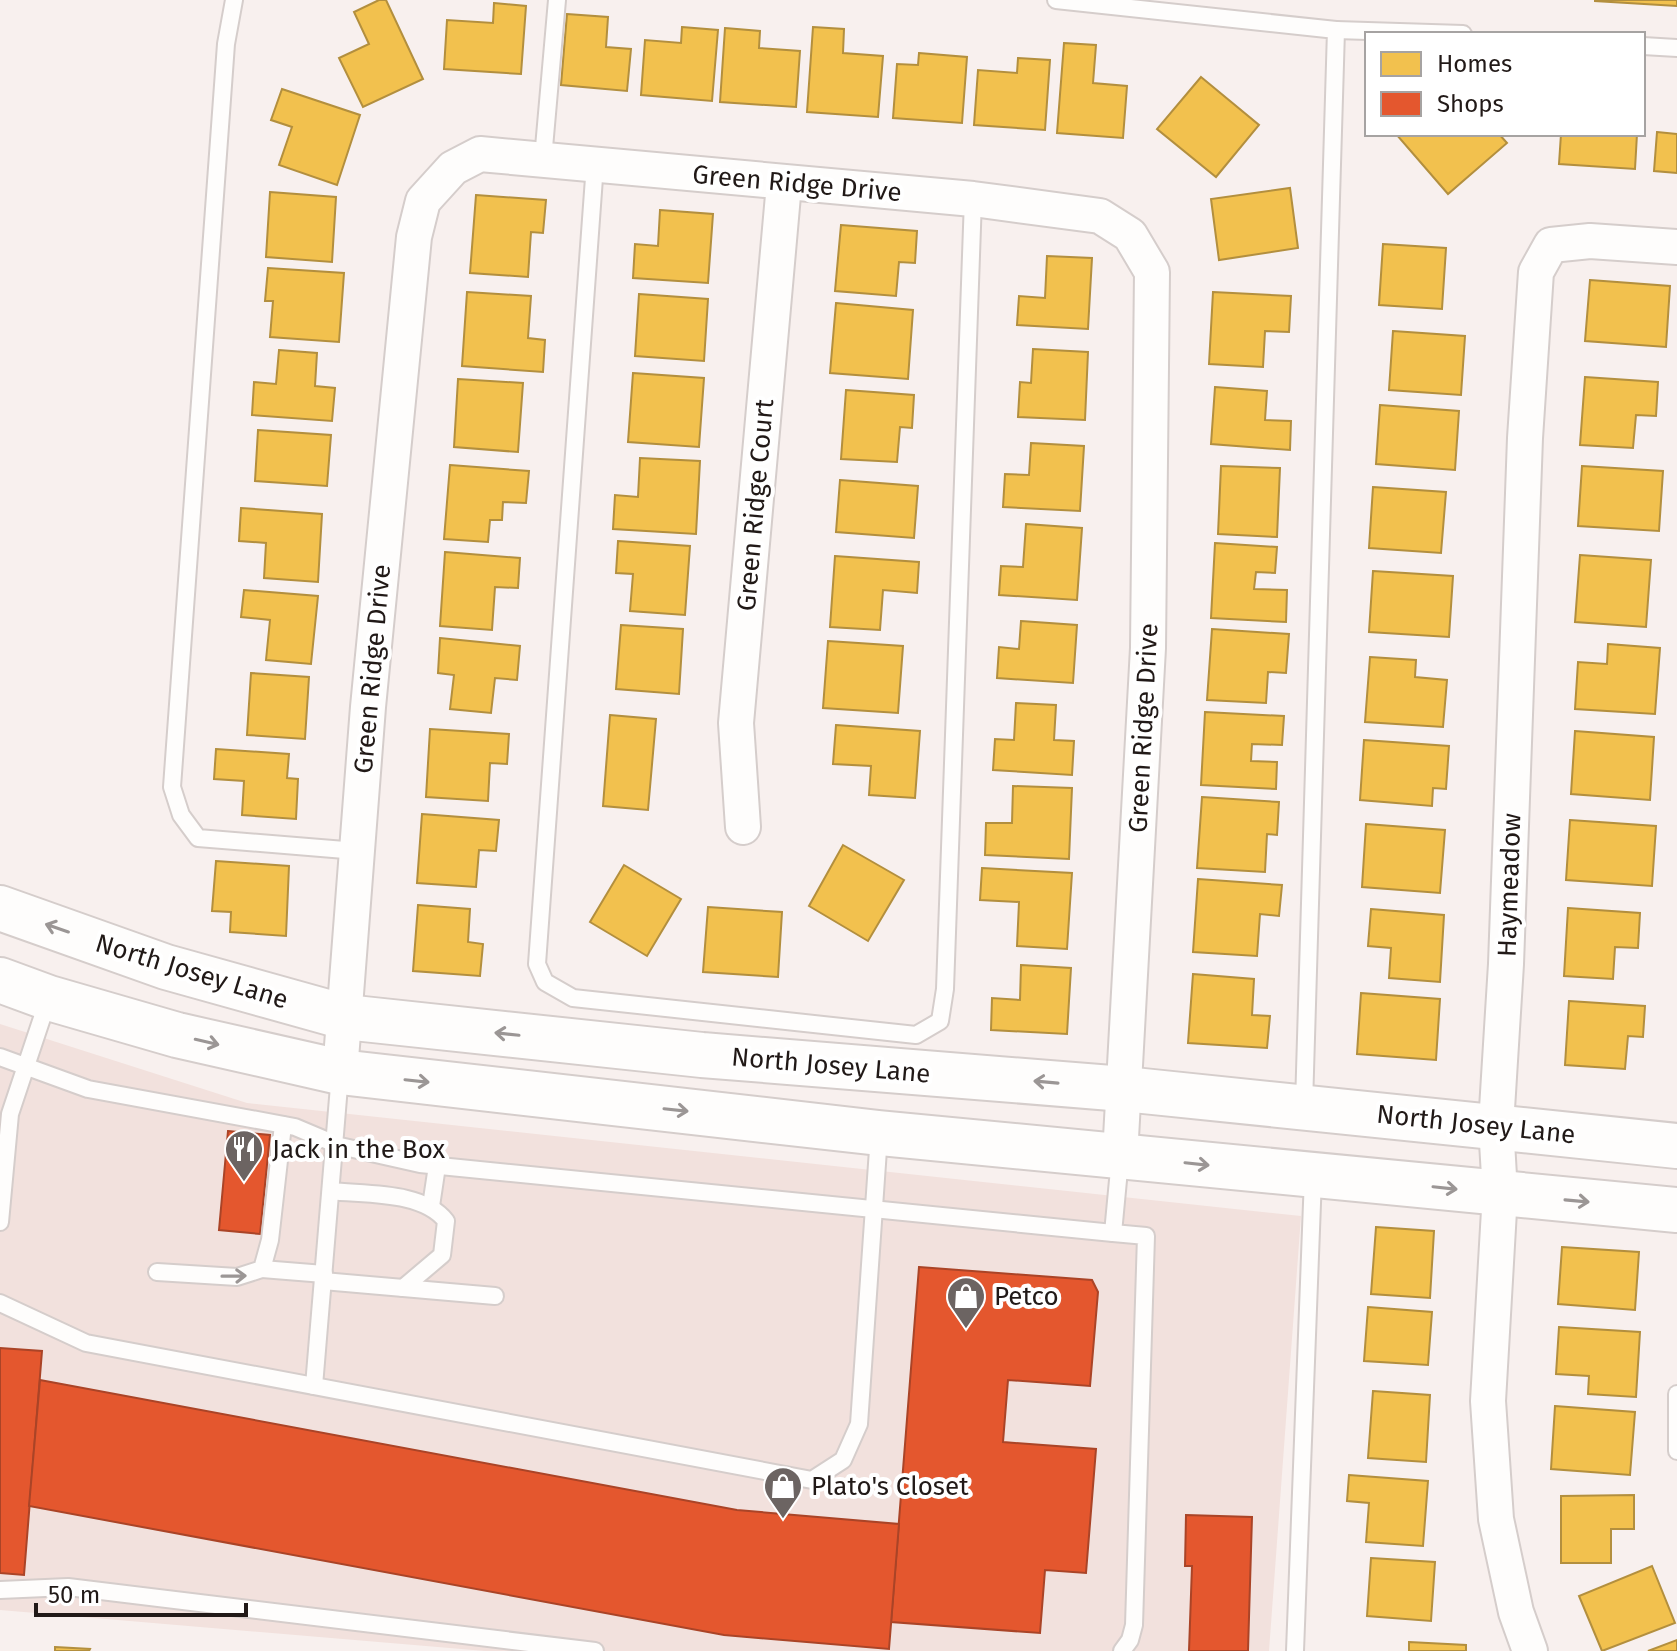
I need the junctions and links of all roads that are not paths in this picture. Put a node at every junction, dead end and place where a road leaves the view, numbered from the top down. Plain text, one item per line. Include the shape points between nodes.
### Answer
1 (234, 0) edge
2 (557, 0) edge
3 (1056, 0) edge
4 (1336, 30) junction
5 (1400, 32) edge
6 (1645, 46) edge
7 (1677, 48) edge
8 (543, 159) junction
9 (595, 164) junction
10 (784, 184) junction
11 (973, 199) junction
12 (1677, 247) edge
13 (743, 827) dead end
14 (357, 851) junction
15 (0, 908) edge
16 (0, 980) edge
17 (49, 998) junction
18 (345, 1017) junction
19 (0, 1057) edge
20 (25, 1069) junction
21 (340, 1072) junction
22 (1124, 1089) junction
23 (1304, 1106) junction
24 (283, 1125) junction
25 (1496, 1125) junction
26 (879, 1133) junction
27 (335, 1144) junction
28 (1677, 1146) edge
29 (1120, 1156) junction
30 (437, 1166) junction
31 (1313, 1175) junction
32 (331, 1191) junction
33 (1500, 1193) junction
34 (431, 1206) junction
35 (874, 1207) junction
36 (1677, 1210) edge
37 (0, 1222) edge
38 (1113, 1233) junction
39 (262, 1269) junction
40 (157, 1272) dead end
41 (323, 1278) junction
42 (403, 1288) junction
43 (495, 1296) dead end
44 (0, 1303) edge
45 (314, 1386) junction
46 (1677, 1394) edge
47 (1677, 1451) edge
48 (0, 1590) edge
49 (595, 1651) edge
50 (1122, 1651) edge
51 (1295, 1651) edge
52 (1530, 1651) edge

1 - 14 lane via 226,44 172,787 181,815 198,838
2 - 8 lane
3 - 4 lane
4 - 5 lane
4 - 23 lane
6 - 7 lane
8 - 9 street, Green Ridge Drive
8 - 14 street, Green Ridge Drive via 480,154 453,168 423,201 403,336
9 - 10 street, Green Ridge Drive
9 - 11 lane via 537,964 545,982 573,998 916,1035 940,1021 945,989
10 - 11 street, Green Ridge Drive
10 - 13 street, Green Ridge Court via 736,723
11 - 22 street, Green Ridge Drive via 1100,216 1130,235 1152,272 1148,648
12 - 25 street, Haymeadow via 1590,241 1551,245 1536,272
14 - 18 street, Green Ridge Drive
18 -> 15 main road, North Josey Lane via 166,967
16 - 17 main road
17 - 20 lane
17 -> 21 main road via 177,1035
18 - 21 street, Green Ridge Drive
22 -> 18 main road, North Josey Lane via 702,1055
19 - 20 lane
20 - 24 lane via 88,1089
20 - 37 lane via 10,1114
21 -> 26 main road
21 - 27 lane
22 - 23 main road, North Josey Lane
22 - 29 street, Green Ridge Drive
23 - 25 main road, North Josey Lane
24 - 27 lane
24 - 39 lane
25 - 28 main road, North Josey Lane
25 - 33 street, Haymeadow
26 - 29 main road
26 - 35 lane
27 - 30 lane
27 - 32 lane
29 -> 31 main road
29 - 38 lane
30 - 34 lane
30 - 35 lane
31 -> 33 main road
31 - 51 lane
32 - 34 lane
32 - 41 lane
33 -> 36 main road
33 - 52 street, Haymeadow via 1488,1401 1496,1519
34 - 42 lane via 446,1221 446,1246 435,1263
35 - 38 lane
35 - 45 lane via 859,1424 843,1460 812,1480
38 - 50 lane via 1146,1236 1134,1625
40 -> 39 lane via 237,1277
39 - 41 lane
41 - 42 lane
41 - 45 lane
42 - 43 lane
44 - 45 lane via 86,1343
46 - 47 lane
48 - 49 lane via 68,1587

